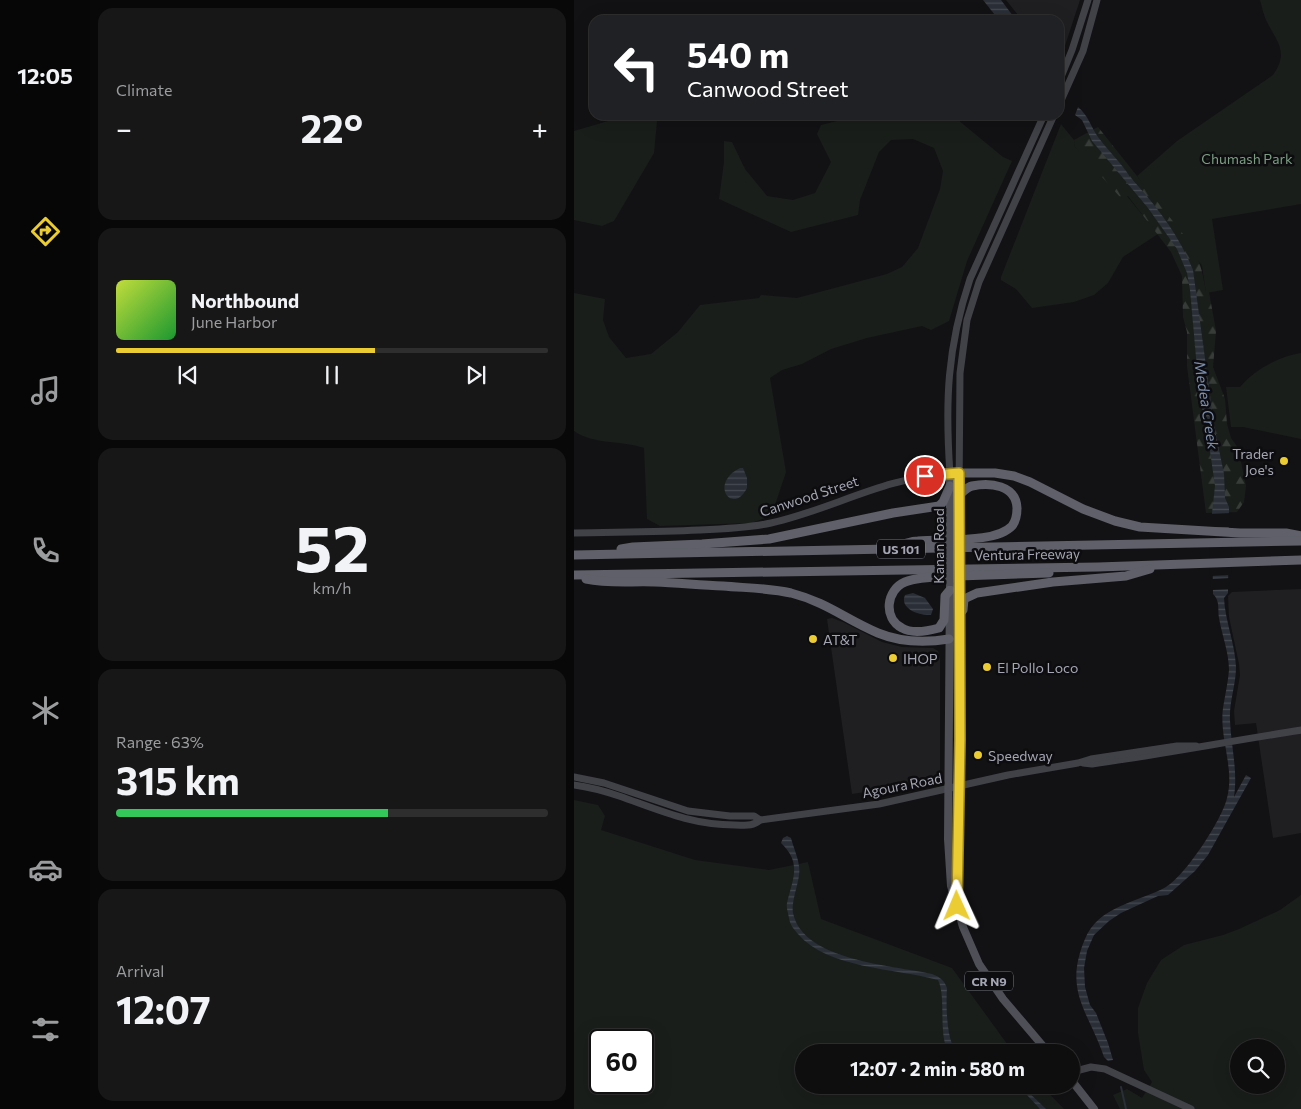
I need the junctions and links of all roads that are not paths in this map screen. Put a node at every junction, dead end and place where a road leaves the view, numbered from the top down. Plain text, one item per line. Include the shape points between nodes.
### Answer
1 (1088, 0) edge
2 (1097, 0) edge
3 (1064, 70) edge
4 (1064, 94) edge
5 (1042, 120) edge
6 (1052, 120) edge
7 (954, 473) junction
8 (950, 486) junction
9 (959, 494) junction
10 (574, 533) edge
11 (954, 534) junction
12 (1301, 536) edge
13 (1241, 538) junction
14 (1301, 541) edge
15 (881, 549) junction
16 (596, 554) junction
17 (574, 555) edge
18 (1301, 560) edge
19 (1163, 565) junction
20 (1098, 566) junction
21 (574, 576) edge
22 (953, 584) junction
23 (959, 615) junction
24 (959, 638) junction
25 (949, 639) junction
26 (1301, 730) edge
27 (574, 777) edge
28 (574, 785) edge
29 (958, 786) junction
30 (949, 788) junction
31 (760, 820) junction
32 (957, 906) junction
33 (1041, 1044) edge
34 (1080, 1069) edge
35 (1080, 1091) edge
36 (1094, 1109) edge
37 (1191, 1109) edge

1 - 3 main road
2 - 4 main road via 1083,51
5 - 7 main road, Kanan Road via 960,308 952,349 947,413
6 - 7 main road, Kanan Road via 979,282 967,320
7 - 8 main road, Kanan Road / CR N9
7 - 9 main road, Kanan Road
7 - 10 main road, Canwood Street via 888,483 761,525
7 - 13 highway via 1014,476 1083,509 1127,524 1206,531
8 - 11 main road, Kanan Road / CR N9
8 - 16 highway via 939,506 790,535 738,542 633,547
9 - 11 main road, Kanan Road / CR N9
9 - 15 highway via 970,486 993,484 1003,487 1017,503 1017,517 1007,531 999,534 916,541
11 - 22 main road, Kanan Road / CR N9, bridge
12 - 13 highway via 1286,533
13 - 14 highway, Ventura Freeway / US 101
13 - 15 highway, Ventura Freeway / US 101 via 1206,543
15 - 16 highway, Ventura Freeway / US 101
16 - 17 highway, Ventura Freeway / US 101
18 - 19 highway, Ventura Freeway / US 101
19 - 20 highway, Ventura Freeway / US 101
19 - 23 highway via 1126,576 977,593 964,599
20 - 21 highway, Ventura Freeway / US 101
20 - 22 highway via 1058,573 940,577 904,582 889,600 890,615 901,628 909,631 939,628 944,620 945,596
21 - 25 highway via 603,582 654,582 791,593 834,609 889,637 917,641
22 - 23 main road, Kanan Road / CR N9
22 - 25 main road, Kanan Road / CR N9
23 - 24 main road, Kanan Road / CR N9
24 - 25 main road
24 - 29 main road, Kanan Road / CR N9
25 - 30 main road, Kanan Road / CR N9
26 - 29 main road, Agoura Road via 1091,759
27 - 31 main road, Agoura Road via 604,783 688,811 754,816
28 - 31 main road, Agoura Road via 706,823 754,825
29 - 30 main road, Agoura Road
29 - 32 main road, Kanan Road / CR N9
30 - 31 main road, Agoura Road via 879,804
30 - 32 main road, Kanan Road / CR N9 via 948,869
32 - 33 main road, Kanan Road / CR N9 via 971,948 984,972
34 - 37 main road via 1098,1067
35 - 36 main road

